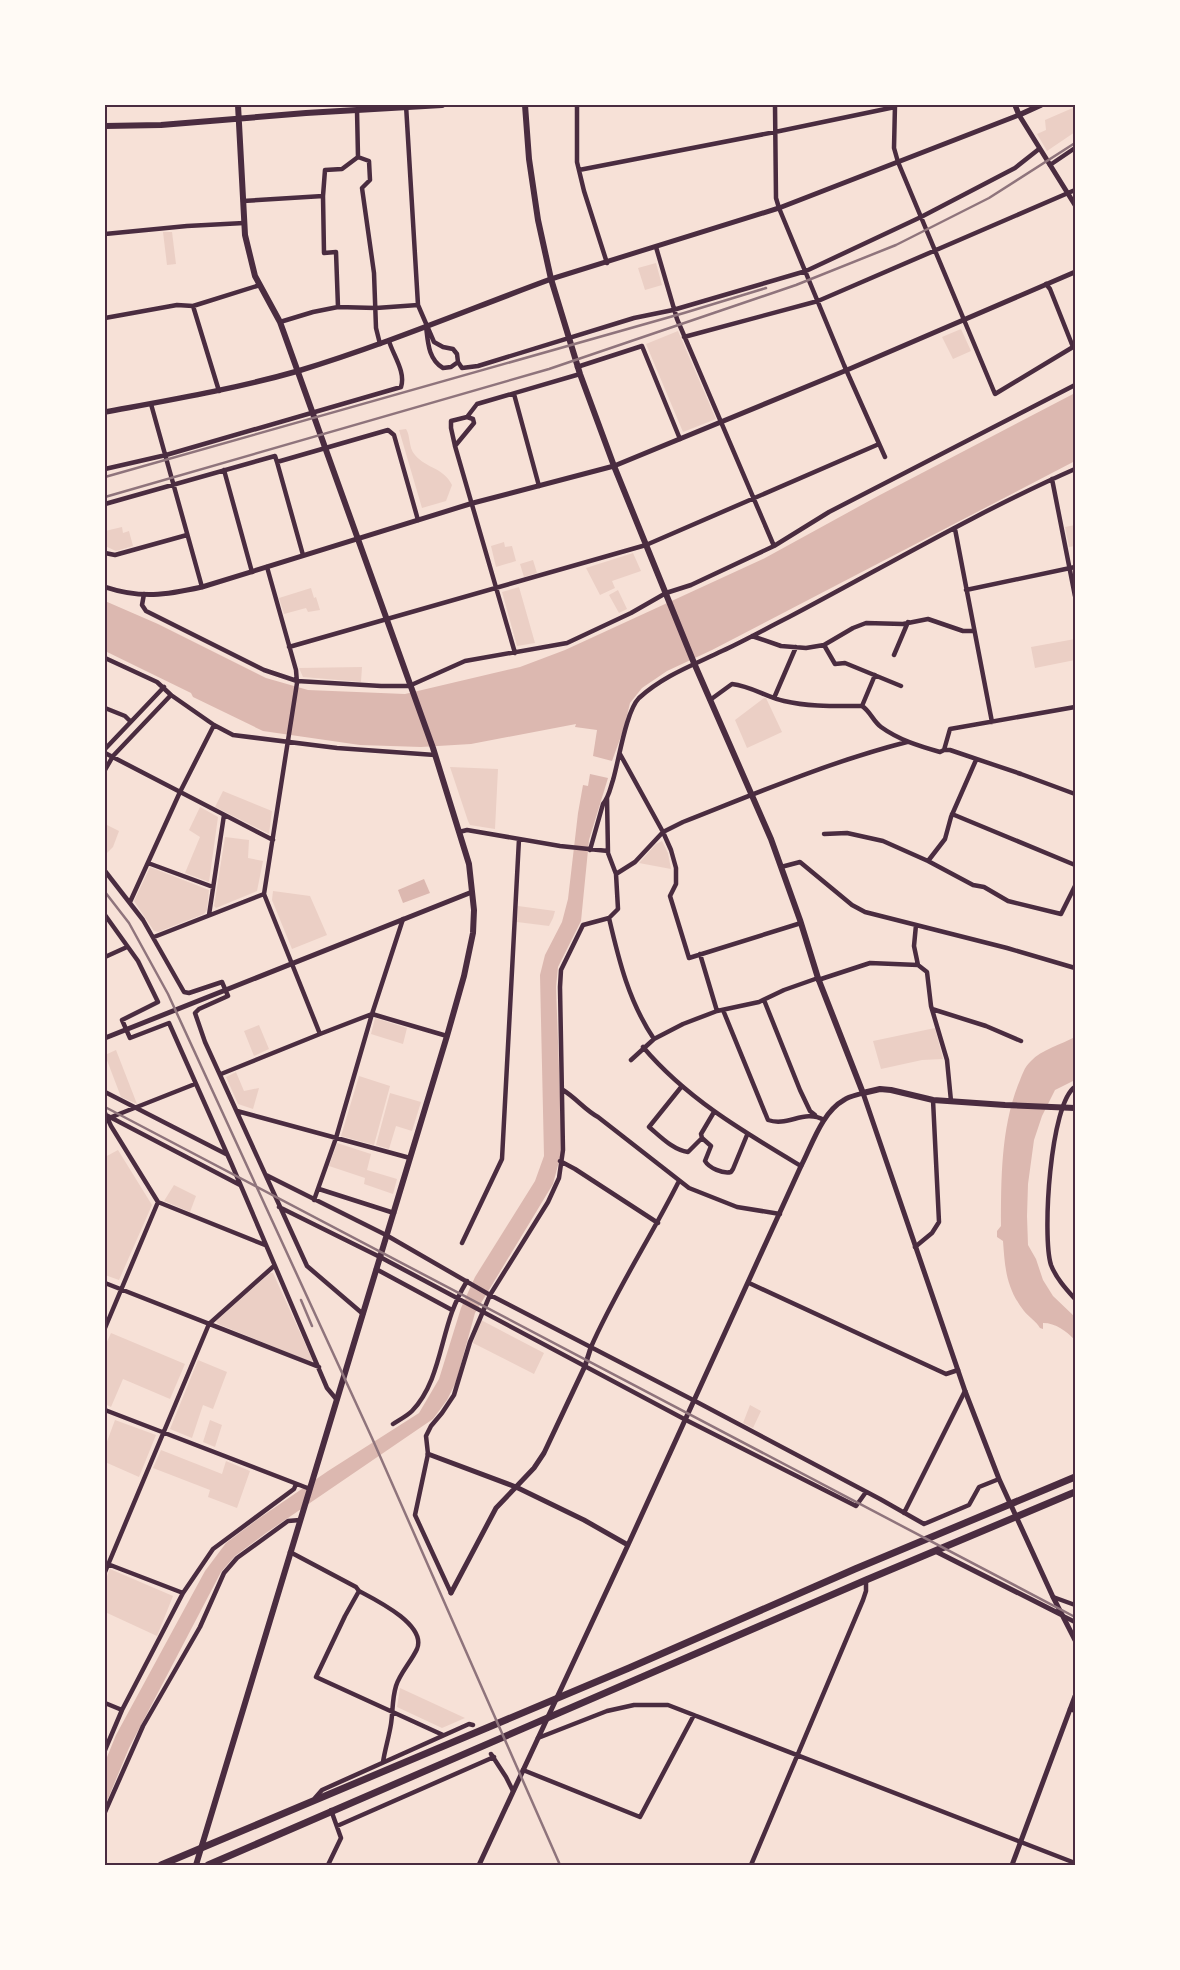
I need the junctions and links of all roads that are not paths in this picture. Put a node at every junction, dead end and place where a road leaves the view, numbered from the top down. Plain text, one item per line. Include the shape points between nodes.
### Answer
1 (238, 105) edge
2 (306, 105) edge
3 (442, 105) edge
4 (526, 105) edge
5 (577, 105) edge
6 (775, 105) edge
7 (1015, 105) edge
8 (1040, 105) edge
9 (406, 106) edge
10 (895, 106) edge
11 (357, 110) junction
12 (306, 113) junction
13 (1019, 115) junction
14 (238, 119) junction
15 (105, 126) edge
16 (775, 132) junction
17 (1075, 148) edge
18 (1040, 149) junction
19 (358, 157) junction
20 (898, 162) junction
21 (1050, 165) junction
22 (579, 170) junction
23 (1075, 190) edge
24 (1068, 194) junction
25 (323, 196) junction
26 (243, 202) junction
27 (1075, 205) edge
28 (779, 208) junction
29 (921, 217) junction
30 (244, 223) junction
31 (105, 234) edge
32 (656, 247) junction
33 (936, 251) junction
34 (607, 263) junction
35 (806, 271) junction
36 (1075, 272) edge
37 (551, 279) junction
38 (1046, 284) junction
39 (260, 285) junction
40 (818, 301) junction
41 (418, 305) junction
42 (193, 306) junction
43 (338, 307) junction
44 (376, 308) junction
45 (674, 310) junction
46 (105, 318) edge
47 (964, 319) junction
48 (280, 322) junction
49 (426, 326) junction
50 (684, 337) junction
51 (569, 339) junction
52 (389, 341) junction
53 (380, 344) junction
54 (458, 362) junction
55 (578, 367) junction
56 (847, 370) junction
57 (297, 371) junction
58 (580, 374) junction
59 (1075, 384) edge
60 (219, 391) junction
61 (514, 394) junction
62 (151, 404) junction
63 (105, 412) edge
64 (312, 413) junction
65 (467, 417) junction
66 (720, 423) junction
67 (680, 439) junction
68 (879, 444) junction
69 (455, 446) junction
70 (325, 447) junction
71 (166, 455) junction
72 (885, 457) dead end
73 (277, 462) junction
74 (614, 466) junction
75 (105, 469) edge
76 (1075, 469) edge
77 (224, 470) junction
78 (1052, 479) junction
79 (174, 484) junction
80 (539, 486) junction
81 (752, 498) junction
82 (473, 503) junction
83 (105, 504) edge
84 (418, 520) junction
85 (955, 529) junction
86 (188, 535) junction
87 (358, 538) junction
88 (646, 545) junction
89 (774, 546) junction
90 (105, 552) edge
91 (303, 555) junction
92 (266, 567) junction
93 (1072, 567) edge
94 (252, 572) junction
95 (202, 586) junction
96 (105, 587) edge
97 (497, 588) junction
98 (966, 590) junction
99 (144, 594) junction
100 (668, 596) junction
101 (1075, 596) edge
102 (386, 620) junction
103 (908, 622) junction
104 (974, 631) junction
105 (752, 636) junction
106 (824, 645) junction
107 (290, 647) junction
108 (796, 647) junction
109 (515, 652) junction
110 (894, 655) dead end
111 (105, 658) edge
112 (694, 663) junction
113 (875, 675) junction
114 (297, 682) junction
115 (901, 686) dead end
116 (164, 687) junction
117 (410, 688) junction
118 (171, 695) junction
119 (774, 698) junction
120 (710, 700) junction
121 (862, 706) junction
122 (1075, 707) edge
123 (105, 708) edge
124 (130, 721) junction
125 (992, 722) junction
126 (214, 725) junction
127 (289, 739) junction
128 (907, 742) junction
129 (944, 750) junction
130 (105, 751) edge
131 (434, 751) junction
132 (620, 754) junction
133 (114, 756) junction
134 (976, 760) junction
135 (105, 770) edge
136 (180, 792) junction
137 (750, 794) junction
138 (1075, 794) edge
139 (608, 798) junction
140 (952, 814) junction
141 (224, 815) junction
142 (459, 832) junction
143 (663, 832) junction
144 (824, 834) dead end
145 (519, 839) junction
146 (273, 840) junction
147 (590, 850) junction
148 (608, 851) junction
149 (928, 861) junction
150 (148, 863) junction
151 (1075, 866) edge
152 (781, 867) junction
153 (105, 871) edge
154 (616, 874) junction
155 (1075, 886) edge
156 (213, 887) junction
157 (472, 892) junction
158 (264, 894) junction
159 (130, 902) junction
160 (105, 915) edge
161 (209, 915) junction
162 (404, 918) junction
163 (609, 918) junction
164 (801, 923) junction
165 (916, 925) junction
166 (154, 937) junction
167 (128, 947) junction
168 (700, 954) junction
169 (105, 957) edge
170 (291, 964) junction
171 (918, 965) junction
172 (1075, 968) edge
173 (818, 979) junction
174 (225, 989) junction
175 (764, 1000) junction
176 (932, 1008) junction
177 (724, 1010) junction
178 (717, 1011) junction
179 (372, 1014) junction
180 (126, 1029) junction
181 (320, 1034) junction
182 (447, 1036) junction
183 (105, 1038) edge
184 (654, 1039) junction
185 (1021, 1041) dead end
186 (643, 1047) junction
187 (631, 1060) dead end
188 (220, 1074) junction
189 (195, 1084) junction
190 (682, 1086) junction
191 (1075, 1087) edge
192 (563, 1090) junction
193 (105, 1092) edge
194 (863, 1094) junction
195 (933, 1100) junction
196 (951, 1101) junction
197 (1060, 1107) junction
198 (136, 1108) junction
199 (1075, 1108) edge
200 (237, 1111) junction
201 (714, 1112) junction
202 (814, 1115) junction
203 (106, 1117) edge
204 (824, 1120) junction
205 (747, 1135) junction
206 (336, 1138) junction
207 (702, 1138) junction
208 (227, 1154) junction
209 (410, 1158) junction
210 (560, 1161) junction
211 (801, 1166) junction
212 (266, 1175) junction
213 (679, 1181) junction
214 (240, 1185) junction
215 (319, 1189) junction
216 (314, 1200) junction
217 (158, 1202) junction
218 (279, 1207) junction
219 (394, 1212) junction
220 (780, 1214) junction
221 (658, 1223) junction
222 (386, 1235) junction
223 (462, 1243) dead end
224 (265, 1245) junction
225 (915, 1247) junction
226 (380, 1258) junction
227 (274, 1266) junction
228 (376, 1269) junction
229 (467, 1281) junction
230 (105, 1282) edge
231 (749, 1283) junction
232 (122, 1290) junction
233 (490, 1295) junction
234 (458, 1298) junction
235 (1075, 1299) edge
236 (452, 1310) junction
237 (481, 1312) junction
238 (363, 1314) junction
239 (209, 1324) junction
240 (105, 1328) edge
241 (591, 1347) junction
242 (584, 1366) junction
243 (319, 1367) junction
244 (958, 1370) junction
245 (965, 1391) junction
246 (337, 1400) junction
247 (695, 1400) junction
248 (105, 1410) edge
249 (686, 1420) junction
250 (393, 1424) dead end
251 (163, 1432) junction
252 (428, 1454) junction
253 (1075, 1477) edge
254 (998, 1479) junction
255 (296, 1484) junction
256 (307, 1487) junction
257 (516, 1487) junction
258 (866, 1492) junction
259 (1075, 1492) edge
260 (1011, 1504) junction
261 (904, 1513) junction
262 (301, 1518) junction
263 (1017, 1518) junction
264 (628, 1545) junction
265 (935, 1551) junction
266 (290, 1552) junction
267 (107, 1564) edge
268 (105, 1572) edge
269 (866, 1580) junction
270 (359, 1591) junction
271 (451, 1592) joint
272 (183, 1593) junction
273 (1053, 1597) junction
274 (1075, 1605) edge
275 (1063, 1616) junction
276 (1075, 1622) edge
277 (1075, 1640) edge
278 (1075, 1696) edge
279 (105, 1703) edge
280 (122, 1710) junction
281 (1073, 1710) edge
282 (392, 1711) junction
283 (694, 1715) junction
284 (473, 1725) dead end
285 (443, 1735) junction
286 (538, 1738) junction
287 (105, 1750) edge
288 (796, 1754) junction
289 (383, 1762) junction
290 (523, 1770) junction
291 (513, 1791) junction
292 (311, 1803) junction
293 (330, 1810) junction
294 (105, 1812) edge
295 (337, 1826) junction
296 (1021, 1841) junction
297 (202, 1848) junction
298 (1075, 1863) edge
299 (752, 1864) edge
300 (161, 1865) edge
301 (196, 1865) edge
302 (208, 1865) edge
303 (328, 1865) edge
304 (479, 1865) edge
305 (758, 1865) edge
306 (1012, 1865) edge

1 - 14 main road
2 - 12 street
3 - 9 main road
4 - 37 main road via 532,187
5 - 22 street
6 - 16 street
7 - 13 main road
8 - 13 main road
9 - 11 main road
9 - 41 street
10 - 16 street
10 - 20 street via 894,148
11 - 12 main road
11 - 19 street
12 - 14 main road
13 - 18 street
13 - 20 street
14 - 15 main road
14 - 26 main road
16 - 22 street
16 - 28 street
17 - 21 street
18 - 21 street
18 - 29 street via 1015,168
19 - 25 street via 342,169 325,170
19 - 44 street via 369,161 370,180 362,188
20 - 28 street
20 - 29 street
21 - 24 street
22 - 34 street
23 - 24 street
24 - 27 street
24 - 33 street
25 - 26 street
25 - 43 street via 324,253 336,252
26 - 30 main road
28 - 32 street
28 - 35 street
29 - 33 street
29 - 35 street
30 - 31 street
30 - 39 main road via 250,259
32 - 34 street
32 - 45 street
33 - 40 street
33 - 47 street
34 - 37 street
35 - 40 street
35 - 45 street
36 - 38 street
37 - 49 main road
37 - 51 main road
38 - 47 street
38 - 47 street via 1073,347 995,394
39 - 42 street
39 - 48 main road
40 - 50 street
40 - 56 street
41 - 44 street
41 - 49 street
42 - 46 street via 177,305
42 - 60 street
43 - 44 street
43 - 48 street
44 - 53 street
45 - 50 street
45 - 51 street via 634,318
47 - 56 street
48 - 57 main road
49 - 52 main road
49 - 54 street via 434,342 453,349
49 - 54 street via 428,346 435,364 443,368
50 - 66 street
51 - 54 street via 468,368 462,368
51 - 55 main road
52 - 53 main road
52 - 64 street via 397,359 403,382 401,387
53 - 57 main road
55 - 58 main road
55 - 67 street via 642,346
56 - 66 street
56 - 68 street
57 - 60 main road
57 - 64 main road
58 - 61 street
58 - 74 main road
59 - 89 street via 838,508
60 - 62 main road
61 - 65 street via 477,404
61 - 80 street
62 - 63 main road
62 - 71 street
64 - 70 main road
64 - 71 street
65 - 69 street via 473,418 474,422
65 - 69 street via 451,421
66 - 67 street
66 - 81 street
67 - 74 street
68 - 72 street
68 - 81 street
69 - 82 street
70 - 73 street
70 - 84 street via 388,430 393,432
70 - 87 main road
71 - 75 street
71 - 79 street
73 - 77 street via 275,456
73 - 91 street
74 - 80 street
74 - 88 main road
76 - 78 street
77 - 79 street
77 - 94 street
78 - 85 street
78 - 93 street
79 - 83 street
79 - 86 street
80 - 82 street
81 - 88 street
81 - 89 street
82 - 84 street
82 - 97 street
84 - 87 street
85 - 98 street
85 - 105 street
86 - 90 street via 115,555
86 - 95 street
87 - 91 street
87 - 102 main road
88 - 97 street
88 - 100 main road
89 - 100 street
91 - 92 street
92 - 94 street
92 - 107 street
93 - 98 street
93 - 101 street
94 - 95 street
95 - 99 street via 167,594
96 - 99 street
97 - 102 street
97 - 109 street
98 - 104 street
99 - 114 street via 142,605 146,611 264,670
100 - 109 street via 567,643
100 - 112 main road
102 - 107 street
102 - 117 main road
103 - 104 street via 928,619 963,631
103 - 106 street via 866,623
103 - 110 street
104 - 125 street
105 - 108 street via 781,646
105 - 112 street
106 - 108 street
106 - 113 street via 835,664 845,663
107 - 114 street
108 - 119 street
109 - 117 street via 465,661
111 - 116 street
112 - 120 main road
112 - 132 street via 655,686 632,707
113 - 115 street
113 - 121 street
114 - 117 street
114 - 127 street
116 - 118 street
116 - 124 street
117 - 131 main road
118 - 126 street
118 - 133 street
119 - 120 street via 732,684
119 - 121 street via 806,705
120 - 137 main road
121 - 128 street via 879,726
122 - 125 street
123 - 124 street
124 - 130 street
125 - 129 street via 950,729
126 - 127 street via 234,736
126 - 136 street
127 - 131 street via 336,748
127 - 146 street
128 - 129 street via 940,752
128 - 137 street via 861,754
129 - 134 street
130 - 133 street
131 - 142 main road
132 - 139 street
132 - 143 street
133 - 135 street
133 - 136 street
134 - 138 street
134 - 140 street
136 - 141 street
136 - 150 street
137 - 143 street
137 - 152 main road
139 - 147 street via 603,804
139 - 148 street
140 - 149 street via 945,839
140 - 151 street
141 - 146 street
141 - 156 street
142 - 145 street via 467,830
142 - 157 main road via 469,864
143 - 154 street via 635,862
143 - 168 street via 676,868 676,884 670,896 689,958
144 - 149 street via 847,833 883,841
145 - 147 street
145 - 223 street via 502,1159
146 - 158 street
147 - 148 street
148 - 154 street
149 - 155 street via 1008,901 1061,914
150 - 156 street
150 - 159 street
152 - 164 main road
152 - 165 street via 800,862 852,905 865,912
153 - 159 street
154 - 163 street via 618,909
156 - 161 street
157 - 162 street
157 - 182 main road via 473,933
158 - 161 street
158 - 170 street
159 - 166 street
160 - 167 street
161 - 166 street
162 - 170 street
162 - 179 street
163 - 184 street via 630,995
163 - 192 street via 582,925 562,970
164 - 168 street
164 - 173 main road
165 - 171 street via 914,946
165 - 172 street
166 - 174 street via 184,992 222,982
167 - 169 street
167 - 180 street via 158,1002 122,1020
168 - 178 street
170 - 174 street
170 - 181 street
171 - 173 street via 870,963
171 - 176 street via 927,972
173 - 175 street
173 - 194 main road
174 - 180 street
174 - 188 street via 228,996 194,1013
175 - 177 street
175 - 202 street via 800,1090
176 - 185 street
176 - 196 street via 947,1060
177 - 178 street
177 - 202 street via 768,1120 774,1122
178 - 184 street
179 - 181 street
179 - 182 street
179 - 206 street
180 - 183 street
180 - 189 street via 130,1038 168,1023
181 - 188 street
182 - 209 main road
184 - 186 street
186 - 187 street
186 - 190 street
188 - 200 street
189 - 198 street
189 - 208 street
190 - 201 street
190 - 207 street via 649,1127 680,1151 688,1152
191 - 197 street
192 - 210 street via 563,1150
192 - 213 street
193 - 198 street
194 - 195 main road via 880,1089
194 - 204 street via 845,1099
194 - 225 street
195 - 196 main road
195 - 225 street via 939,1222
196 - 197 main road
197 - 199 main road
197 - 235 street via 1048,1186 1048,1234 1051,1264 1059,1281
198 - 203 street
198 - 208 street
200 - 206 street
200 - 212 street
201 - 205 street
201 - 207 street via 701,1134
202 - 204 street
203 - 214 street
203 - 217 street
204 - 211 street
205 - 207 street via 734,1168 726,1173 705,1161 711,1146
205 - 211 street
206 - 209 street
206 - 215 street
208 - 214 street
209 - 219 main road
210 - 221 street
210 - 233 street via 559,1178 548,1202
211 - 220 street
212 - 216 street
212 - 218 street
213 - 220 street via 738,1207
213 - 221 street
214 - 224 street
215 - 216 street
215 - 219 street
216 - 222 street
217 - 224 street
217 - 232 street
218 - 226 street
218 - 238 street via 307,1266
219 - 222 main road
220 - 231 street
221 - 241 street via 604,1315
222 - 226 main road
222 - 229 street
224 - 227 street
225 - 244 street
226 - 228 main road
226 - 234 street
227 - 239 street
227 - 243 street
228 - 236 street
228 - 238 main road
229 - 233 street
229 - 234 street
230 - 232 street
231 - 244 street via 946,1374
231 - 247 street
232 - 239 street
232 - 240 street
233 - 237 street
233 - 241 street
234 - 236 street
234 - 237 street
236 - 250 street via 430,1383 419,1403
237 - 242 street
237 - 252 street via 454,1396 426,1436
238 - 246 main road
239 - 243 street
239 - 251 street
241 - 242 street
241 - 247 street
242 - 249 street
242 - 257 street via 544,1453
243 - 246 street via 327,1388
244 - 245 street
245 - 254 street
245 - 261 street
246 - 256 main road via 313,1479
247 - 249 street
247 - 258 street
248 - 251 street
249 - 258 street via 856,1506
249 - 264 street
251 - 255 street
251 - 267 street
252 - 257 street
252 - 271 street via 415,1515
253 - 260 highway
254 - 260 street
254 - 261 street via 979,1487 969,1505 924,1524
255 - 256 street
255 - 272 street via 294,1489 213,1548
256 - 262 main road
257 - 264 street
257 - 271 street via 490,1516
258 - 261 street
259 - 263 highway
260 - 263 street
260 - 292 highway
262 - 266 main road
262 - 294 street via 288,1520 236,1558 224,1573 200,1626 143,1726
263 - 265 highway
263 - 273 street
264 - 286 street
265 - 269 highway
265 - 275 street
266 - 270 street
266 - 297 main road
267 - 268 street
267 - 272 street
269 - 288 street via 863,1600
269 - 293 highway
270 - 282 street via 391,1609 412,1628 419,1642 396,1685
270 - 282 street via 316,1677
272 - 280 street
273 - 274 street
273 - 275 street
275 - 276 street
275 - 277 street
278 - 281 street
279 - 280 street
280 - 287 street
281 - 296 street
282 - 285 street
282 - 289 street
283 - 286 street via 668,1705 634,1705 607,1711
283 - 288 street
283 - 290 street via 640,1816
284 - 285 street
285 - 289 street
286 - 290 street
288 - 296 street
288 - 299 street
289 - 292 street via 322,1790
290 - 291 street
291 - 295 street via 493,1755
291 - 304 street
292 - 297 highway
293 - 295 street
293 - 302 highway
295 - 303 street via 341,1838
296 - 298 street
296 - 306 street
297 - 300 highway
297 - 301 main road
299 - 305 street

